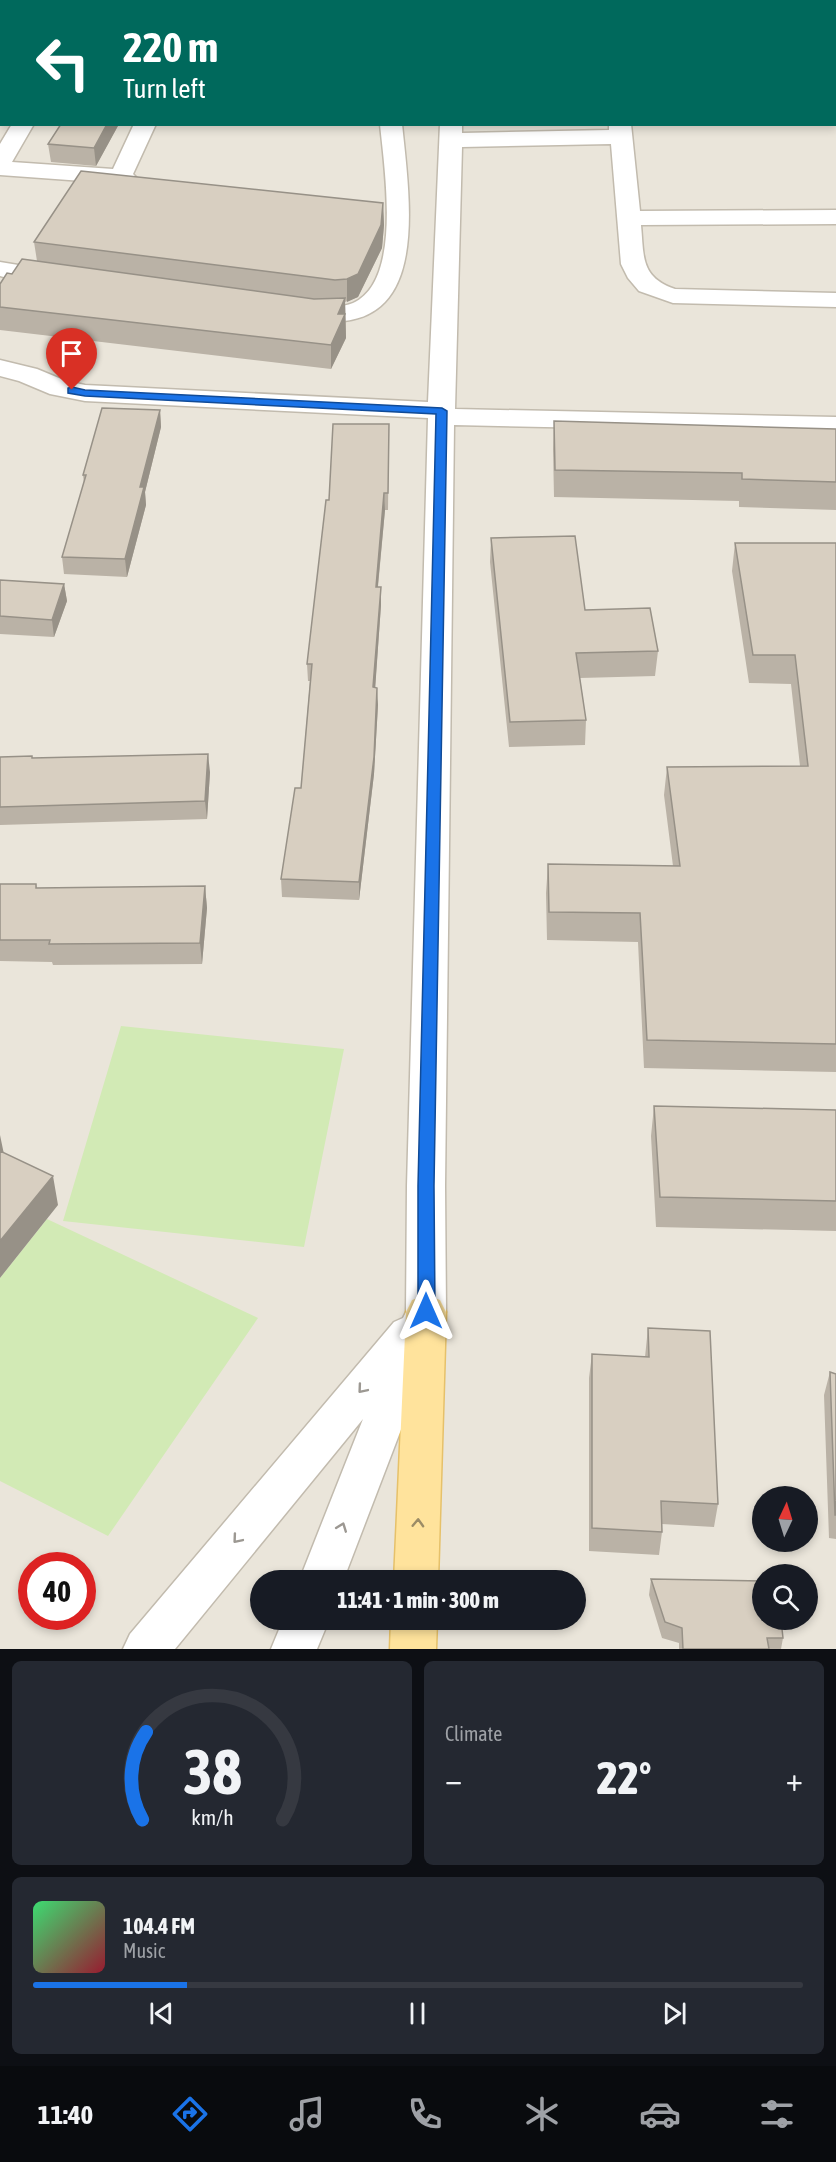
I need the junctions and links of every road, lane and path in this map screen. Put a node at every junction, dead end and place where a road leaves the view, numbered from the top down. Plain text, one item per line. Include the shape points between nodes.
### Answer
1 (22, 126) edge
2 (145, 126) edge
3 (391, 126) edge
4 (620, 131) edge
5 (451, 132) edge
6 (0, 166) edge
7 (121, 176) junction
8 (144, 179) edge
9 (836, 217) edge
10 (628, 218) junction
11 (0, 269) edge
12 (74, 281) edge
13 (836, 300) edge
14 (280, 308) edge
15 (0, 368) edge
16 (442, 414) junction
17 (836, 426) edge
18 (426, 1311) junction
19 (325, 1570) edge
20 (416, 1570) edge
21 (302, 1630) edge
22 (414, 1630) edge
23 (146, 1649) edge
24 (294, 1649) edge
25 (413, 1649) edge

1 - 6 street
2 - 7 street
3 - 14 street via 386,206 399,226 393,269 374,300 362,308 340,313
4 - 5 street
4 - 10 street
5 - 16 street
6 - 7 street
7 - 8 street
9 - 10 street
10 - 13 street via 633,264 641,281 652,290 701,298
11 - 12 street
15 - 16 street via 85,393
16 - 17 street
16 - 18 street
19 -> 18 street
20 -> 18 main road
18 -> 23 street
21 - 24 street
22 - 25 main road

